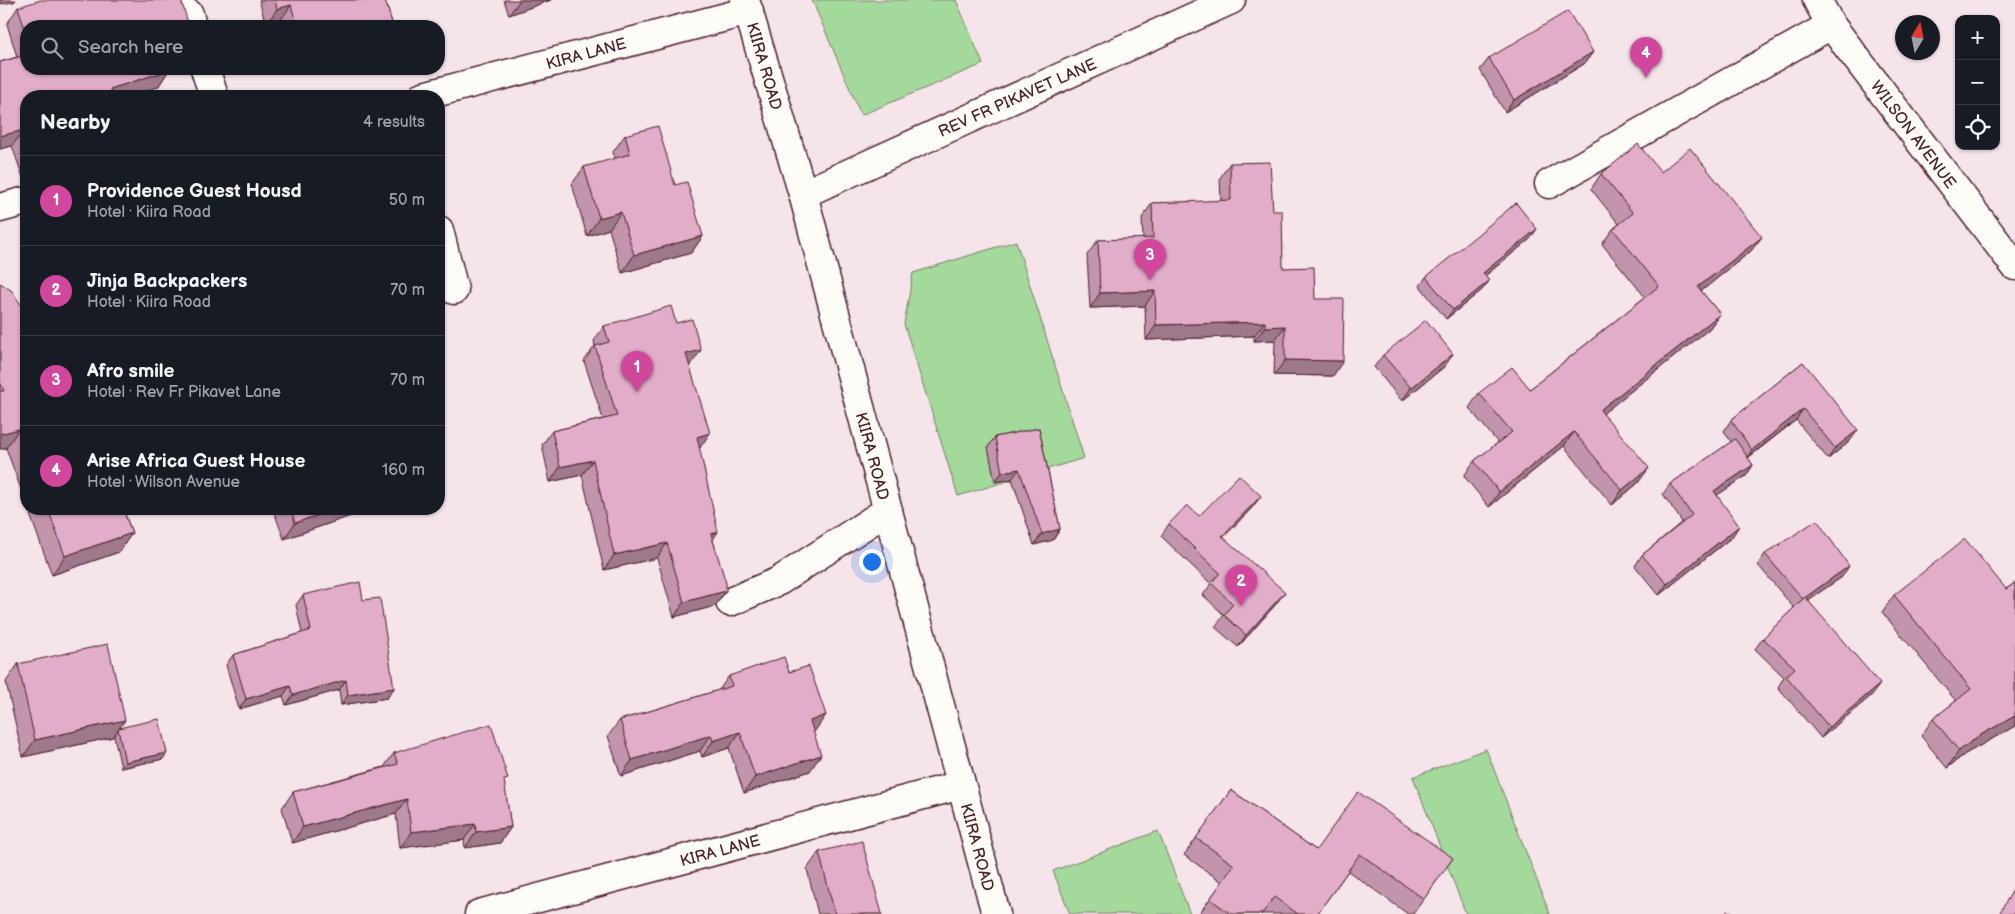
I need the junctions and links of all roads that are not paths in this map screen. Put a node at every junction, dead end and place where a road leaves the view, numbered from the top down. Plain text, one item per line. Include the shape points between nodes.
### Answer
1 (1231, 0) edge
2 (1817, 0) edge
3 (747, 5) edge
4 (1831, 25) junction
5 (207, 75) edge
6 (212, 90) edge
7 (444, 90) edge
8 (1549, 184) dead end
9 (802, 194) junction
10 (20, 203) edge
11 (0, 208) edge
12 (445, 254) edge
13 (2015, 266) edge
14 (454, 290) dead end
15 (888, 510) junction
16 (730, 602) dead end
17 (961, 785) junction
18 (479, 914) edge
19 (996, 914) edge

1 - 9 street, REV FR PIKAVET LANE
2 - 4 street, WILSON AVENUE
3 - 7 street, KIRA LANE
3 - 9 street, KIIRA ROAD
4 - 8 street
4 - 13 street, WILSON AVENUE
5 - 6 street
9 - 15 street, KIIRA ROAD
10 - 11 street
12 - 14 street
15 - 16 street via 779,581
15 - 17 street, KIIRA ROAD
17 - 18 street, KIRA LANE
17 - 19 street, KIIRA ROAD

